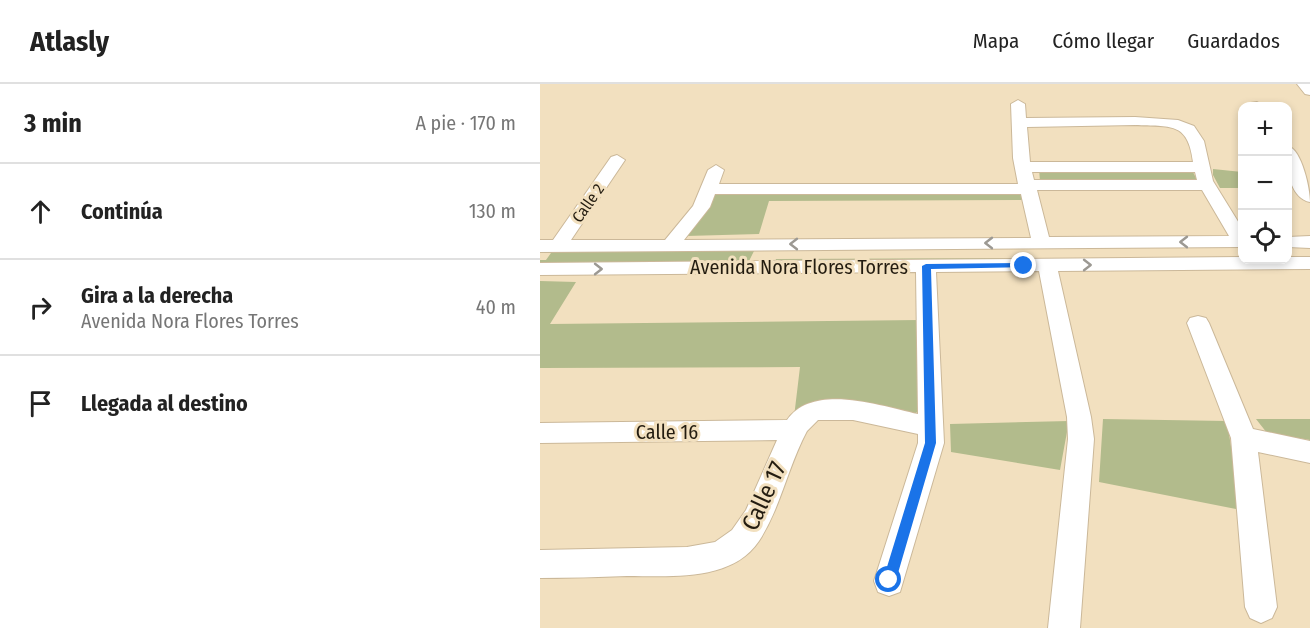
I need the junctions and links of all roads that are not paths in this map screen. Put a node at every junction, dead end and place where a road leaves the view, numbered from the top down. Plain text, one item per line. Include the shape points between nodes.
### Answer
1 (1304, 84) edge
2 (1310, 91) edge
3 (1018, 104) dead end
4 (1018, 123) junction
5 (1289, 156) edge
6 (617, 160) dead end
7 (1201, 166) junction
8 (1022, 167) junction
9 (716, 170) dead end
10 (1208, 185) junction
11 (1026, 187) junction
12 (708, 189) junction
13 (1310, 197) edge
14 (1238, 235) edge
15 (1238, 242) edge
16 (1292, 242) edge
17 (1310, 242) edge
18 (1141, 243) junction
19 (763, 244) junction
20 (670, 245) junction
21 (549, 246) edge
22 (1044, 254) junction
23 (1310, 263) edge
24 (1149, 265) junction
25 (926, 266) junction
26 (757, 267) junction
27 (540, 269) edge
28 (1198, 323) dead end
29 (931, 426) junction
30 (794, 430) junction
31 (540, 433) edge
32 (1244, 438) junction
33 (1310, 452) edge
34 (540, 564) edge
35 (889, 580) dead end
36 (1261, 607) dead end
37 (1064, 628) edge

1 - 2 street
3 - 4 street
4 - 7 street via 1174,123 1188,128 1198,143
4 - 8 street
5 - 13 street
6 - 21 street, Calle 2
7 - 8 street
7 - 10 street
8 - 11 street
9 - 12 street
10 - 11 street
10 - 14 street
11 - 12 street
11 - 22 street
12 - 20 street via 701,207
15 -> 18 street, Avenida Nora Flores Torres
16 - 17 street
18 - 22 street, Avenida Nora Flores Torres
18 - 24 street
19 - 20 street, Avenida Nora Flores Torres
22 -> 19 street, Avenida Nora Flores Torres
19 - 26 street
20 - 21 street, Avenida Nora Flores Torres
22 -> 24 street, Avenida Nora Flores Torres
22 - 25 street, Avenida Nora Flores Torres
22 - 37 street via 1081,439
23 - 24 street, Avenida Nora Flores Torres
25 - 26 street, Avenida Nora Flores Torres
25 - 29 street
27 -> 26 street, Avenida Nora Flores Torres
28 - 32 street
29 - 30 street, Calle 17 via 833,408 811,411
29 - 35 street via 927,459
30 - 31 street, Calle 16
30 - 34 street, Calle 17 via 755,522 743,540 729,550 708,559 687,561
32 - 33 street
32 - 36 street

